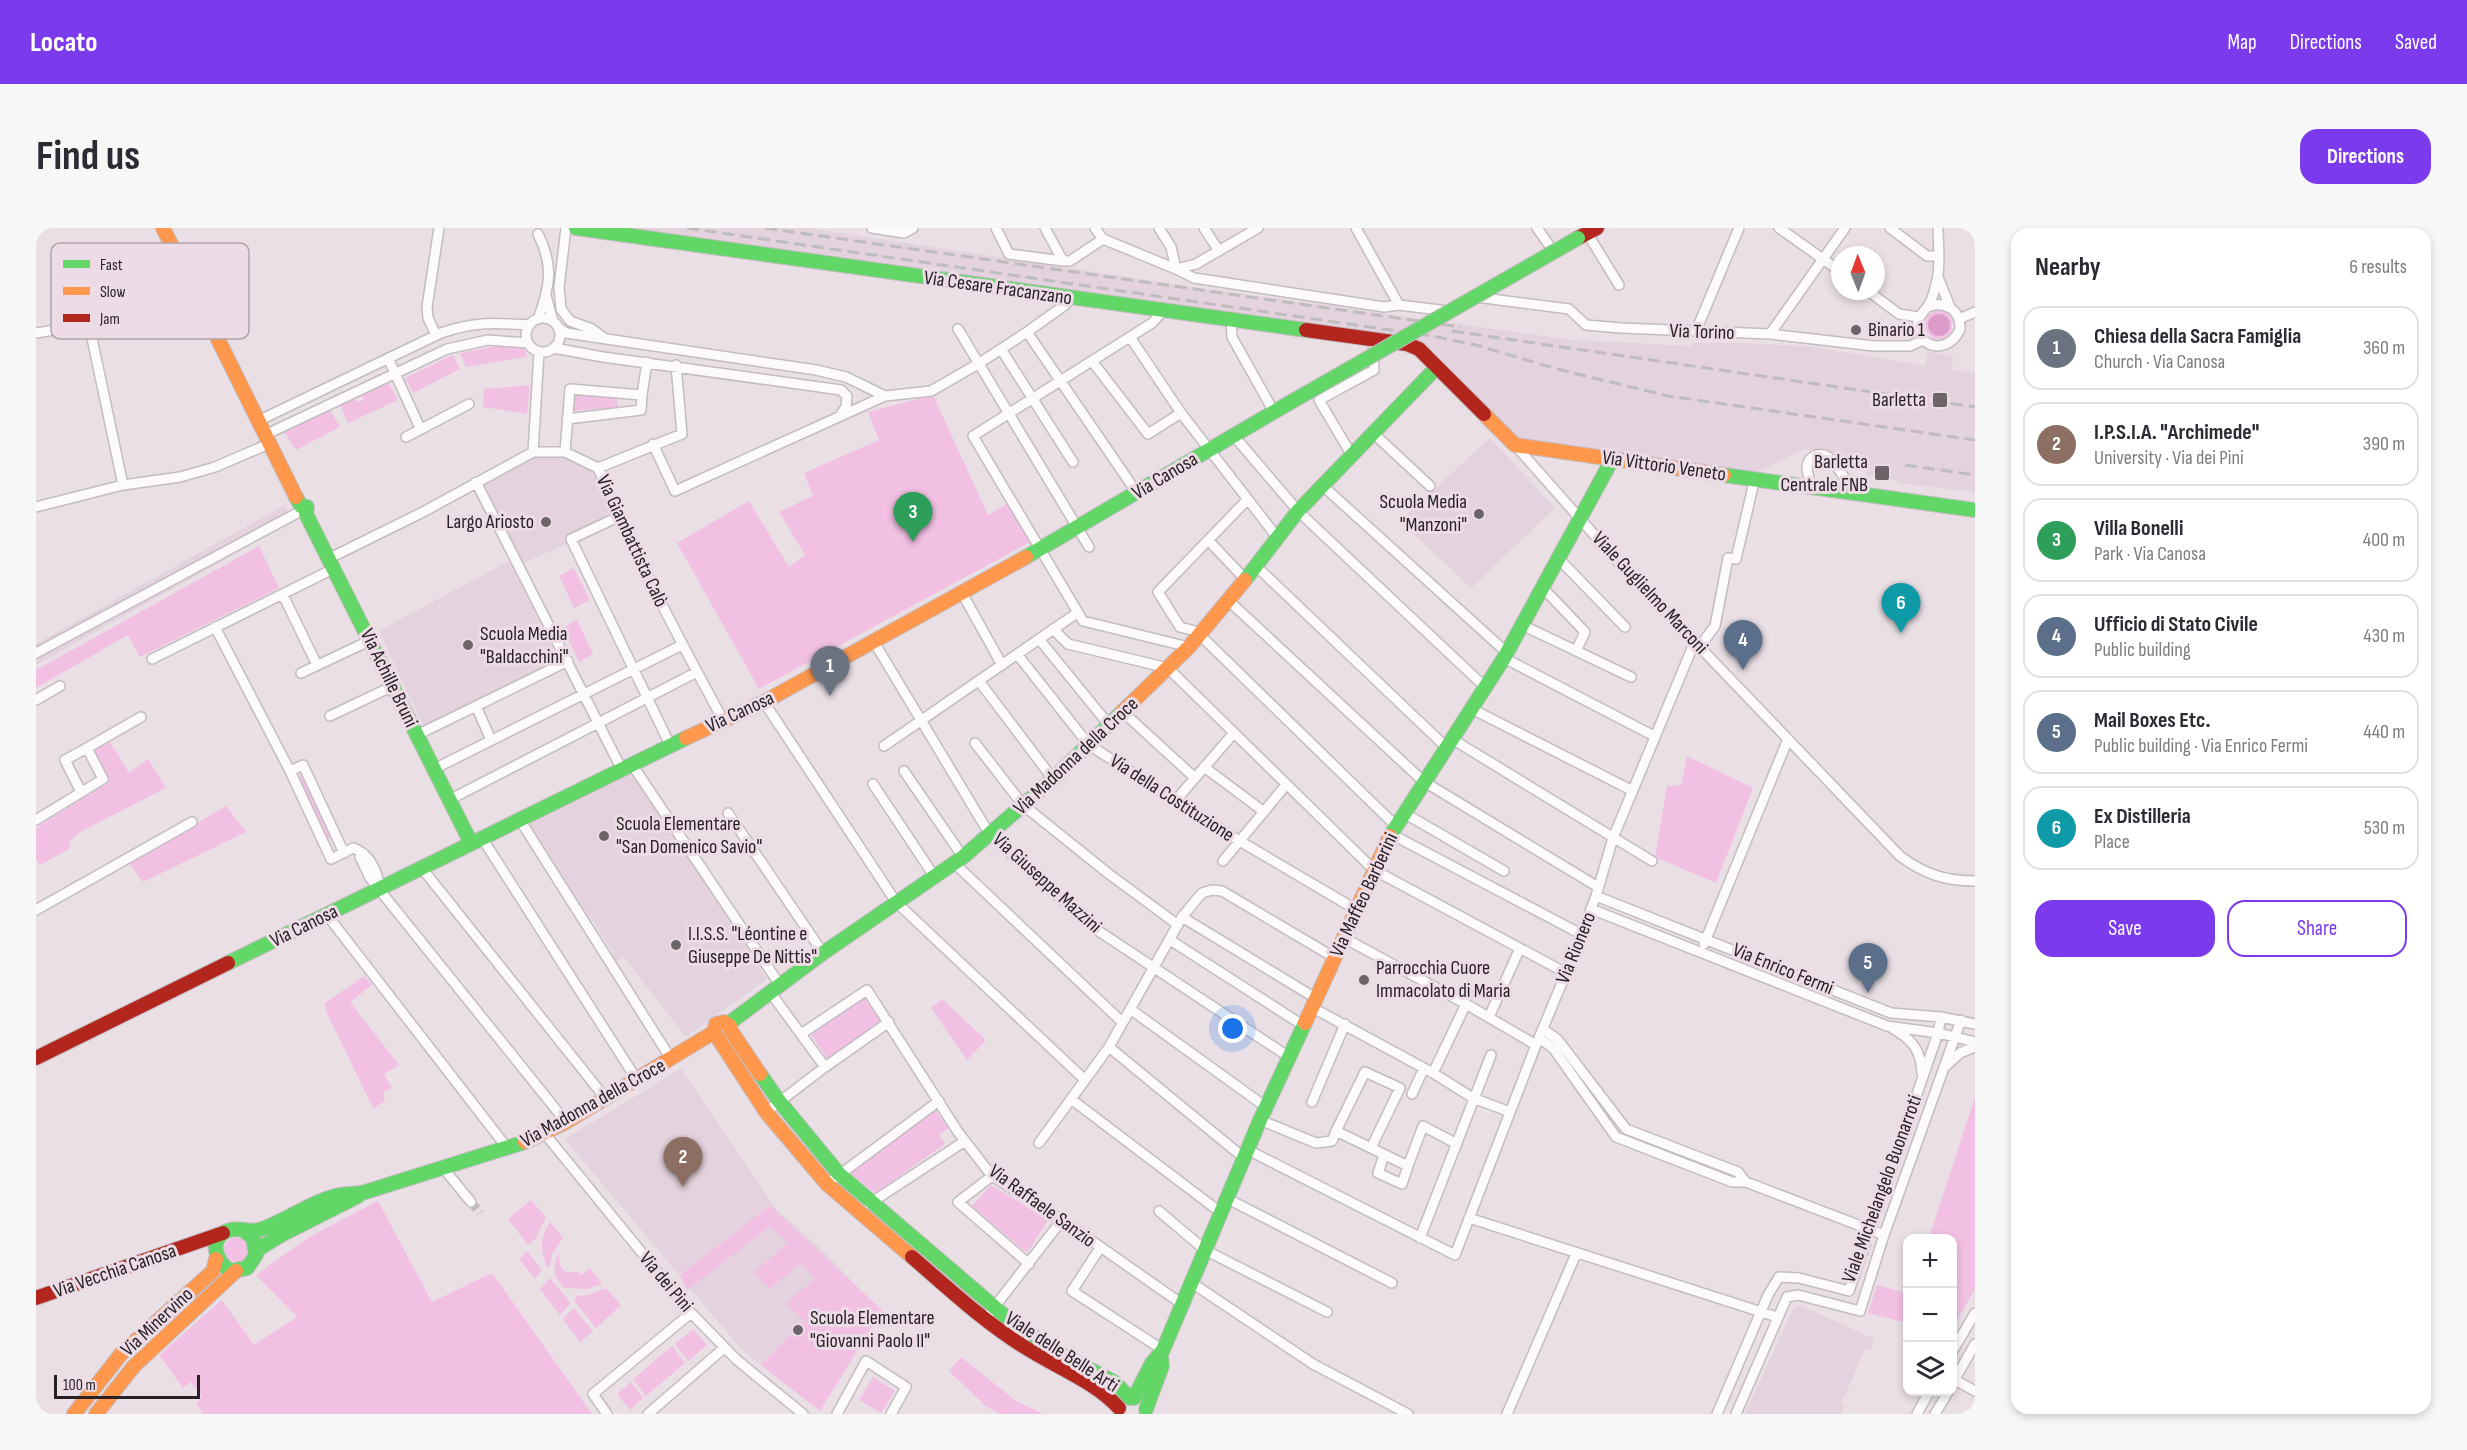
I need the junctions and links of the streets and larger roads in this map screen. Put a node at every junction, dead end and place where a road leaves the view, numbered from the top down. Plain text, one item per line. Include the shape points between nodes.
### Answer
1 (163, 228) edge
2 (439, 228) edge
3 (566, 228) edge
4 (576, 228) edge
5 (872, 228) edge
6 (913, 228) edge
7 (996, 228) edge
8 (1045, 228) edge
9 (1095, 228) edge
10 (1159, 228) edge
11 (1204, 228) edge
12 (1258, 228) edge
13 (1356, 228) edge
14 (1538, 228) edge
15 (1739, 228) edge
16 (1779, 228) edge
17 (1845, 228) edge
18 (1890, 228) edge
19 (1938, 228) edge
20 (886, 229) edge
21 (1587, 233) edge
22 (538, 234) dead end
23 (1103, 239) junction
24 (170, 243) edge
25 (1549, 245) dead end
26 (1219, 251) junction
27 (1938, 255) junction
28 (1823, 259) junction
29 (1063, 261) junction
30 (1831, 265) edge
31 (1176, 269) junction
32 (1938, 277) junction
33 (1618, 285) dead end
34 (546, 296) junction
35 (1071, 298) junction
36 (1880, 300) edge
37 (1399, 305) junction
38 (1928, 307) junction
39 (1950, 307) junction
40 (1163, 311) junction
41 (1975, 312) edge
42 (1919, 317) junction
43 (1231, 318) junction
44 (1959, 319) junction
45 (533, 322) junction
46 (556, 325) junction
47 (958, 329) dead end
48 (51, 330) edge
49 (1027, 332) junction
50 (1696, 332) junction
51 (36, 333) edge
52 (1770, 334) junction
53 (436, 335) junction
54 (1130, 337) junction
55 (92, 339) edge
56 (218, 339) edge
57 (606, 339) junction
58 (1373, 339) junction
59 (1923, 340) junction
60 (528, 343) junction
61 (554, 348) junction
62 (1001, 349) junction
63 (1419, 349) joint
64 (539, 352) junction
65 (388, 358) junction
66 (1092, 361) junction
67 (647, 362) junction
68 (978, 364) junction
69 (676, 365) junction
70 (1436, 368) junction
71 (397, 373) junction
72 (1060, 381) junction
73 (642, 395) junction
74 (885, 396) junction
75 (1031, 399) junction
76 (469, 404) dead end
77 (1279, 409) junction
78 (1181, 413) junction
79 (1008, 414) junction
80 (838, 417) junction
81 (567, 419) junction
82 (260, 420) junction
83 (420, 428) junction
84 (1372, 432) junction
85 (1234, 436) junction
86 (406, 437) dead end
87 (269, 438) junction
88 (653, 444) junction
89 (1515, 445) junction
90 (1208, 450) junction
91 (534, 452) junction
92 (565, 452) junction
93 (1351, 454) junction
94 (1613, 459) junction
95 (1073, 462) dead end
96 (598, 468) junction
97 (1755, 478) junction
98 (476, 482) junction
99 (123, 485) junction
100 (1322, 485) junction
101 (1430, 486) dead end
102 (1813, 487) junction
103 (1854, 492) junction
104 (1137, 493) junction
105 (1247, 501) junction
106 (36, 507) edge
107 (302, 510) junction
108 (1975, 510) edge
109 (1298, 511) junction
110 (618, 517) junction
111 (1580, 519) junction
112 (1078, 528) junction
113 (1277, 537) junction
114 (1208, 540) junction
115 (1089, 547) dead end
116 (1039, 549) junction
117 (1558, 558) junction
118 (330, 564) junction
119 (1255, 565) junction
120 (1245, 579) junction
121 (1542, 587) junction
122 (962, 593) junction
123 (283, 594) junction
124 (1229, 601) junction
125 (1077, 613) junction
126 (1522, 625) junction
127 (215, 627) junction
128 (1624, 627) dead end
129 (1053, 629) junction
130 (1039, 639) junction
131 (1196, 639) junction
132 (371, 640) junction
133 (874, 642) junction
134 (1698, 643) junction
135 (682, 645) junction
136 (1576, 651) junction
137 (36, 653) edge
138 (1017, 654) junction
139 (1505, 655) junction
140 (152, 659) dead end
141 (568, 661) junction
142 (317, 665) junction
143 (1002, 665) junction
144 (634, 667) junction
145 (1168, 668) junction
146 (697, 672) junction
147 (301, 673) dead end
148 (1631, 677) dead end
149 (979, 681) junction
150 (60, 686) dead end
151 (393, 686) junction
152 (1485, 687) junction
153 (583, 693) junction
154 (648, 696) junction
155 (36, 700) edge
156 (764, 702) junction
157 (476, 706) junction
158 (1470, 708) junction
159 (1123, 712) junction
160 (330, 716) dead end
161 (141, 717) dead end
162 (723, 720) junction
163 (598, 722) junction
164 (920, 722) junction
165 (1109, 725) junction
166 (1233, 734) junction
167 (417, 735) junction
168 (1654, 736) junction
169 (1788, 739) junction
170 (490, 740) junction
171 (975, 743) dead end
172 (1449, 743) junction
173 (670, 745) junction
174 (1089, 745) junction
175 (884, 746) dead end
176 (87, 748) junction
177 (626, 765) junction
178 (1204, 767) junction
179 (434, 769) junction
180 (290, 771) junction
181 (904, 771) dead end
182 (1195, 778) junction
183 (1053, 779) junction
184 (1423, 780) junction
185 (873, 784) dead end
186 (1286, 785) junction
187 (1631, 790) junction
188 (81, 792) junction
189 (449, 800) junction
190 (1176, 800) junction
191 (1023, 805) junction
192 (1263, 811) junction
193 (728, 813) dead end
194 (1404, 813) junction
195 (36, 820) edge
196 (520, 820) junction
197 (192, 822) dead end
198 (1393, 830) junction
199 (990, 835) junction
200 (1613, 838) junction
201 (476, 840) junction
202 (1238, 840) junction
203 (344, 853) junction
204 (958, 859) junction
205 (1223, 861) dead end
206 (1652, 861) dead end
207 (421, 867) junction
208 (1374, 870) junction
209 (1504, 871) dead end
210 (934, 876) junction
211 (1975, 881) edge
212 (380, 888) junction
213 (1597, 891) junction
214 (897, 902) junction
215 (1355, 909) junction
216 (1591, 909) junction
217 (36, 910) edge
218 (327, 915) junction
219 (1180, 921) junction
220 (1581, 934) junction
221 (1344, 938) junction
222 (1706, 939) junction
223 (1170, 940) junction
224 (1520, 948) junction
225 (1701, 952) junction
226 (823, 953) junction
227 (1335, 957) junction
228 (1153, 968) junction
229 (1566, 973) junction
230 (775, 988) junction
231 (1832, 988) junction
232 (1826, 1002) junction
233 (1315, 1004) junction
234 (1466, 1004) junction
235 (1130, 1010) junction
236 (1489, 1017) junction
237 (1941, 1017) junction
238 (1961, 1020) junction
239 (889, 1022) junction
240 (1122, 1022) junction
241 (1345, 1024) junction
242 (1975, 1024) edge
243 (1304, 1026) junction
244 (1887, 1026) junction
245 (723, 1031) junction
246 (1938, 1033) junction
247 (801, 1034) junction
248 (1955, 1037) junction
249 (1539, 1038) junction
250 (1975, 1042) edge
251 (1108, 1047) junction
252 (1975, 1047) edge
253 (1491, 1055) dead end
254 (1289, 1057) junction
255 (36, 1058) edge
256 (671, 1059) junction
257 (825, 1067) junction
258 (1944, 1068) junction
259 (1429, 1070) junction
260 (1922, 1078) junction
261 (637, 1080) junction
262 (1085, 1080) junction
263 (1412, 1094) dead end
264 (1473, 1098) junction
265 (606, 1099) junction
266 (1071, 1099) junction
267 (779, 1101) junction
268 (939, 1101) junction
269 (1312, 1102) dead end
270 (1266, 1107) junction
271 (766, 1112) junction
272 (1510, 1112) junction
273 (1260, 1120) junction
274 (566, 1122) junction
275 (1336, 1131) junction
276 (545, 1134) junction
277 (965, 1141) junction
278 (1039, 1143) dead end
279 (1457, 1144) junction
280 (1371, 1148) junction
281 (508, 1149) junction
282 (1246, 1154) junction
283 (1384, 1155) junction
284 (1408, 1166) junction
285 (444, 1169) junction
286 (839, 1174) junction
287 (992, 1176) junction
288 (827, 1184) junction
289 (362, 1193) junction
290 (1226, 1198) junction
291 (471, 1202) tunnel mouth
292 (867, 1207) junction
293 (1159, 1211) dead end
294 (1220, 1212) junction
295 (1469, 1218) junction
296 (1062, 1220) junction
297 (1870, 1229) junction
298 (244, 1230) junction
299 (227, 1231) junction
300 (1884, 1235) junction
301 (1420, 1238) junction
302 (194, 1244) junction
303 (1100, 1248) junction
304 (257, 1250) junction
305 (1205, 1251) junction
306 (1576, 1254) junction
307 (215, 1255) junction
308 (1029, 1264) junction
309 (236, 1271) junction
310 (1192, 1283) junction
311 (1392, 1283) dead end
312 (36, 1298) edge
313 (1182, 1304) junction
314 (994, 1308) junction
315 (1762, 1310) junction
316 (1327, 1312) dead end
317 (692, 1313) junction
318 (1975, 1313) edge
319 (1777, 1317) junction
320 (985, 1319) junction
321 (1975, 1344) edge
322 (1957, 1345) edge
323 (724, 1348) junction
324 (1162, 1352) junction
325 (1957, 1373) edge
326 (1957, 1381) edge
327 (1975, 1391) edge
328 (1927, 1396) edge
329 (1946, 1396) edge
330 (1132, 1398) junction
331 (1119, 1411) edge
332 (1146, 1411) edge
333 (1405, 1413) edge
334 (74, 1414) edge
335 (96, 1414) edge
336 (607, 1414) edge
337 (648, 1414) edge
338 (803, 1414) edge
339 (837, 1414) edge
340 (891, 1414) edge
341 (1507, 1414) edge
342 (1717, 1414) edge
343 (1736, 1414) edge
344 (1917, 1414) edge
345 (1935, 1414) edge

1 - 24 street, Via Achille Bruni
2 - 53 street via 427,308
3 - 57 street via 559,286 561,309 570,321
4 - 35 street, Via Cesare Fracanzano
5 - 20 street
6 - 20 street via 904,233
7 - 29 street via 1009,254
8 - 29 street
9 - 23 street
10 - 31 street via 1171,247
11 - 26 street
12 - 26 street
13 - 37 street
14 - 25 street
15 - 50 street
16 - 28 street
17 - 28 street
18 - 27 street via 1927,256
19 - 27 street
21 - 33 street
21 - 77 street, Via Canosa, bridge
22 - 34 street via 549,266
23 - 29 street via 1070,261
23 - 31 street, Via Torino
26 - 31 street via 1196,264
27 - 32 street
28 - 30 street
28 - 52 street
31 - 37 street, Via Torino via 1194,278 1384,307
32 - 38 street
32 - 39 street
34 - 45 street
34 - 46 street
35 - 40 street, Via Cesare Fracanzano
35 - 49 street
36 - 42 street via 1899,314
37 - 50 street, Via Torino via 1442,311 1470,295 1569,309 1586,325
38 - 39 street
38 - 42 street
39 - 44 street
40 - 43 street, Via Cesare Fracanzano
40 - 54 street
41 - 44 street
42 - 59 street via 1918,329
43 - 58 street, Via Cesare Fracanzano
43 - 77 street via 1232,337
44 - 59 street via 1957,336 1947,345 1934,346
45 - 46 street
45 - 53 street via 487,321
45 - 60 street via 526,334
46 - 57 street via 566,333
46 - 61 street via 560,339
47 - 68 street
48 - 51 street
49 - 62 street
49 - 72 street
50 - 52 street, Via Torino
52 - 59 street, Via Torino via 1874,346 1910,345
53 - 65 street
54 - 66 street
54 - 78 street
55 - 99 street
56 - 82 street, Via Achille Bruni
57 - 74 street via 816,370 846,377
58 - 63 street, Via Cesare Fracanzano
58 - 93 street via 1374,370 1319,400
60 - 64 street
60 - 71 street via 468,343
61 - 64 street
61 - 67 street
62 - 68 street
62 - 75 street
63 - 70 street, Viale Guglielmo Marconi
64 - 91 street
65 - 71 street
65 - 82 street
66 - 72 street
66 - 78 street via 1148,434
67 - 69 street
67 - 73 street
68 - 74 street via 931,391
68 - 79 street
69 - 80 street via 841,390 847,396 846,407
69 - 88 street via 682,434
70 - 84 street, Via Madonna della Croce
70 - 89 street, Viale Guglielmo Marconi
71 - 83 street
71 - 87 street
72 - 75 street
72 - 104 street
73 - 81 street via 641,410
73 - 81 street via 570,389
74 - 80 street
75 - 79 street
75 - 95 street
76 - 83 street
77 - 85 street, Via Canosa
78 - 90 street
79 - 112 street
79 - 116 street via 973,436
80 - 88 street via 675,491
81 - 92 street
82 - 87 street, Via Achille Bruni
83 - 86 street
84 - 93 street, Via Madonna della Croce
84 - 101 street
85 - 90 street, Via Canosa
85 - 109 street
87 - 99 street via 215,467 180,477
87 - 107 street, Via Achille Bruni
88 - 96 street
89 - 94 street, Via Vittorio Veneto
89 - 111 street, Viale Guglielmo Marconi
90 - 104 street, Via Canosa
90 - 105 street
91 - 92 street, Via Giambattista Calò
91 - 98 street, Via Giambattista Calò
92 - 96 street, Via Giambattista Calò
93 - 100 street, Via Madonna della Croce
94 - 97 street, Via Vittorio Veneto
94 - 111 street, Via Maffeo Barberini
96 - 110 street, Via Giambattista Calò
97 - 102 street, Via Vittorio Veneto
97 - 134 street, Via Rionero via 1736,560 1728,558 1715,626
98 - 118 street, Via Giambattista Calò
98 - 141 street
99 - 106 street
100 - 109 street, Via Madonna della Croce
100 - 139 street
102 - 103 street, Via Vittorio Veneto
102 - 103 street via 1808,463 1821,454
103 - 108 street, Via Vittorio Veneto
104 - 112 street, Via Canosa
105 - 113 street
105 - 114 street
107 - 118 street, Via Achille Bruni
107 - 137 street
109 - 113 street, Via Madonna della Croce
109 - 152 street
110 - 135 street, Via Giambattista Calò
110 - 144 street via 571,539
111 - 117 street, Via Maffeo Barberini
111 - 134 street, Viale Guglielmo Marconi
112 - 115 street
112 - 116 street, Via Canosa
113 - 119 street, Via Madonna della Croce
114 - 120 street
114 - 131 street via 1158,592 1180,627 1195,631
116 - 122 street, Via Canosa
116 - 125 street
117 - 121 street, Via Maffeo Barberini
117 - 128 street
118 - 123 street, Via Giambattista Calò
118 - 132 street, Via Achille Bruni
119 - 120 street, Via Madonna della Croce
119 - 172 street
120 - 124 street, Via Madonna della Croce
121 - 126 street, Via Maffeo Barberini
121 - 136 street via 1585,632
122 - 133 street, Via Canosa
122 - 143 street
123 - 127 street, Via Giambattista Calò
123 - 142 street
124 - 131 street, Via Madonna della Croce
124 - 184 street, Via Enrico Fermi
125 - 129 street
125 - 131 street via 1083,621
126 - 136 street
126 - 139 street, Via Maffeo Barberini
127 - 140 street, Via Giambattista Calò
127 - 180 street
129 - 130 street
129 - 145 street via 1068,644
130 - 138 street
130 - 165 street
131 - 145 street, Via Madonna della Croce
131 - 198 street
132 - 142 street
132 - 151 street, Via Achille Bruni
133 - 156 street, Via Canosa
133 - 164 street, Via Giuseppe Mazzini
134 - 168 street, Via Rionero
134 - 169 street, Viale Guglielmo Marconi
135 - 144 street
135 - 146 street, Via Giambattista Calò
136 - 148 street
138 - 143 street
138 - 174 street, Via della Costituzione
139 - 152 street, Via Maffeo Barberini
139 - 168 street
141 - 153 street
141 - 157 street
142 - 147 street
143 - 149 street
144 - 153 street
144 - 154 street
145 - 159 street, Via Madonna della Croce
145 - 166 street
146 - 154 street
146 - 162 street, Via Giambattista Calò
149 - 164 street
149 - 183 street
150 - 155 street
151 - 160 street
151 - 167 street, Via Achille Bruni
152 - 158 street, Via Maffeo Barberini
153 - 163 street
153 - 170 street
154 - 163 street
154 - 173 street
156 - 162 street, Via Canosa
156 - 214 street
157 - 167 street
157 - 170 street
158 - 172 street, Via Maffeo Barberini
158 - 187 street
159 - 165 street, Via Madonna della Croce
159 - 182 street
161 - 176 street
162 - 173 street, Via Canosa
163 - 177 street
163 - 189 street
164 - 175 street
164 - 199 street, Via Giuseppe Mazzini
165 - 174 street, Via Madonna della Croce
166 - 178 street
166 - 186 street
167 - 179 street, Via Achille Bruni
168 - 187 street, Via Rionero
169 - 211 street, Viale Guglielmo Marconi via 1918,870 1955,881
169 - 222 street
170 - 179 street
171 - 191 street
172 - 184 street, Via Maffeo Barberini
172 - 200 street
173 - 177 street, Via Canosa
174 - 183 street, Via Madonna della Croce
174 - 190 street, Via della Costituzione
176 - 188 street via 103,779
176 - 188 street via 65,760
177 - 196 street, Via Canosa
177 - 230 street
178 - 182 street
178 - 192 street
179 - 189 street, Via Achille Bruni
180 - 203 street via 303,765
180 - 203 street via 331,859
181 - 204 street
182 - 190 street
183 - 191 street, Via Madonna della Croce
184 - 194 street, Via Maffeo Barberini
184 - 213 street, Via Enrico Fermi
185 - 210 street
186 - 192 street
186 - 208 street
187 - 200 street, Via Rionero
188 - 195 street
189 - 201 street, Via Achille Bruni
190 - 202 street, Via della Costituzione
191 - 199 street, Via Madonna della Croce
191 - 219 street via 1109,874
192 - 202 street
193 - 226 street
194 - 198 street, Via Maffeo Barberini
194 - 209 street
196 - 201 street, Via Canosa
196 - 256 street
197 - 217 street
198 - 208 street, Via Maffeo Barberini
198 - 220 street
199 - 204 street, Via Madonna della Croce
199 - 228 street, Via Giuseppe Mazzini via 1091,926
200 - 206 street
200 - 213 street, Via Rionero
201 - 207 street, Via Canosa
201 - 261 street
202 - 205 street
202 - 215 street, Via della Costituzione
203 - 212 street via 353,848 361,853 370,878
204 - 210 street, Via Madonna della Croce
204 - 240 street
207 - 212 street, Via Canosa
207 - 265 street
208 - 215 street, Via Maffeo Barberini
208 - 224 street
210 - 214 street, Via Madonna della Croce
212 - 218 street, Via Canosa
212 - 274 street
213 - 216 street, Via Rionero
213 - 222 street, Via Enrico Fermi
214 - 226 street, Via Madonna della Croce
214 - 262 street
215 - 221 street, Via Maffeo Barberini
216 - 220 street, Via Rionero
216 - 225 street, Via Enrico Fermi
218 - 255 street, Via Canosa
218 - 281 street
219 - 223 street
219 - 227 street via 1202,893 1222,891
219 - 233 street
220 - 229 street, Via Rionero
221 - 227 street, Via Maffeo Barberini
221 - 234 street
222 - 225 street
222 - 231 street, Via Enrico Fermi
223 - 228 street
223 - 243 street
224 - 229 street
224 - 236 street
225 - 232 street, Via Enrico Fermi
226 - 230 street, Via Madonna della Croce
227 - 233 street, Via Maffeo Barberini
228 - 235 street
228 - 254 street, Via Giuseppe Mazzini
229 - 249 street, Via Rionero
230 - 245 street, Via Madonna della Croce
230 - 247 street
231 - 232 street
231 - 237 street, Via Enrico Fermi via 1892,1012
232 - 244 street, Via Enrico Fermi
233 - 241 street
233 - 243 street, Via Maffeo Barberini
234 - 236 street
234 - 259 street
235 - 240 street
235 - 270 street
236 - 249 street
237 - 238 street, Via Enrico Fermi
237 - 246 street, Viale Michelangelo Buonarroti
238 - 242 street, Via Enrico Fermi
238 - 248 street, Viale Michelangelo Buonarroti
239 - 247 street, Via Raffaele Sanzio via 867,990
239 - 257 street
239 - 268 street, Via Raffaele Sanzio
240 - 251 street
241 - 259 street
241 - 269 street
243 - 254 street, Via Maffeo Barberini
244 - 246 street, Via Enrico Fermi
244 - 260 street, Via Enrico Fermi via 1915,1045
245 - 256 street, Via Madonna della Croce
245 - 267 street, Viale delle Belle Arti
245 - 271 street, Viale delle Belle Arti
246 - 248 street, Via Enrico Fermi
246 - 260 street, Viale Michelangelo Buonarroti
247 - 257 street
248 - 250 street, Via Enrico Fermi
248 - 258 street, Viale Michelangelo Buonarroti
249 - 272 street, Via Rionero
249 - 297 street via 1553,1048 1616,1137
251 - 262 street
251 - 282 street
252 - 258 street via 1960,1053
253 - 264 street
254 - 270 street, Via Maffeo Barberini
256 - 261 street, Via Madonna della Croce
257 - 267 street
258 - 300 street, Viale Michelangelo Buonarroti
259 - 263 street
259 - 264 street
260 - 297 street, Viale Michelangelo Buonarroti
261 - 265 street, Via Madonna della Croce
262 - 266 street
264 - 272 street
264 - 279 street
265 - 274 street, Via Madonna della Croce
266 - 278 street
266 - 294 street
267 - 271 street
267 - 286 street, Viale delle Belle Arti
268 - 277 street, Via Raffaele Sanzio
268 - 286 street
270 - 273 street, Via Maffeo Barberini
271 - 288 street, Viale delle Belle Arti
272 - 295 street, Via Rionero
273 - 275 street via 1316,1143 1332,1141
273 - 282 street, Via Maffeo Barberini
274 - 276 street, Via Madonna della Croce
275 - 280 street
275 - 280 street via 1365,1072 1400,1088
276 - 281 street, Via Madonna della Croce
276 - 317 street, Via dei Pini
277 - 287 street, Via Raffaele Sanzio
277 - 292 street
279 - 284 street via 1423,1126
279 - 301 street
280 - 283 street
281 - 285 street, Via Madonna della Croce
282 - 290 street, Via Maffeo Barberini
282 - 301 street
283 - 284 street
283 - 284 street via 1378,1173 1401,1184
285 - 289 street, Via Madonna della Croce
285 - 291 street
286 - 288 street
286 - 292 street, Viale delle Belle Arti
287 - 296 street, Via Raffaele Sanzio
287 - 308 street via 958,1202
288 - 292 street, Viale delle Belle Arti
289 - 298 street, Via Madonna della Croce via 334,1196 257,1231
289 - 304 street, Via Madonna della Croce
290 - 294 street, Via Maffeo Barberini
290 - 311 street
292 - 314 street, Viale delle Belle Arti
292 - 320 street, Viale delle Belle Arti
293 - 305 street
294 - 305 street, Via Maffeo Barberini
295 - 301 street, Via Rionero via 1455,1255
295 - 306 street
296 - 303 street, Via Raffaele Sanzio
296 - 308 street
297 - 300 street
297 - 315 street, Viale Michelangelo Buonarroti via 1849,1291 1779,1277
298 - 299 street
298 - 304 street via 253,1238
299 - 302 street, Via Vecchia Canosa
299 - 307 street via 218,1239
300 - 319 street, Viale Michelangelo Buonarroti via 1860,1311 1791,1295
302 - 307 street, Via Vecchia Canosa via 205,1244
302 - 312 street, Via Vecchia Canosa
303 - 313 street, Via Raffaele Sanzio
303 - 324 street via 1072,1291
304 - 309 street via 251,1265
305 - 310 street, Via Maffeo Barberini
305 - 316 street
306 - 315 street
306 - 341 street
307 - 309 street via 225,1268
307 - 334 street, Via Minervino via 213,1271 121,1354
308 - 314 street
309 - 335 street, Via Minervino via 134,1366
310 - 313 street, Via Maffeo Barberini
310 - 333 street via 1313,1364
313 - 324 street, Via Maffeo Barberini
314 - 320 street, Viale delle Belle Arti
314 - 330 street, Viale delle Belle Arti via 1055,1351 1114,1382
315 - 319 street
315 - 342 street, Viale Michelangelo Buonarroti
317 - 323 street, Via dei Pini
317 - 336 street via 593,1394
318 - 322 street
319 - 343 street, Viale Michelangelo Buonarroti
320 - 331 street, Viale delle Belle Arti via 1023,1346 1105,1393
321 - 325 street
323 - 337 street
323 - 338 street, Via dei Pini
324 - 330 street, Via Maffeo Barberini
324 - 332 street, Via Maffeo Barberini via 1162,1366
326 - 327 street
328 - 344 street
329 - 345 street
330 - 331 street via 1122,1402
330 - 332 street, Viale delle Belle Arti via 1144,1403
339 - 340 street via 866,1361 906,1387

